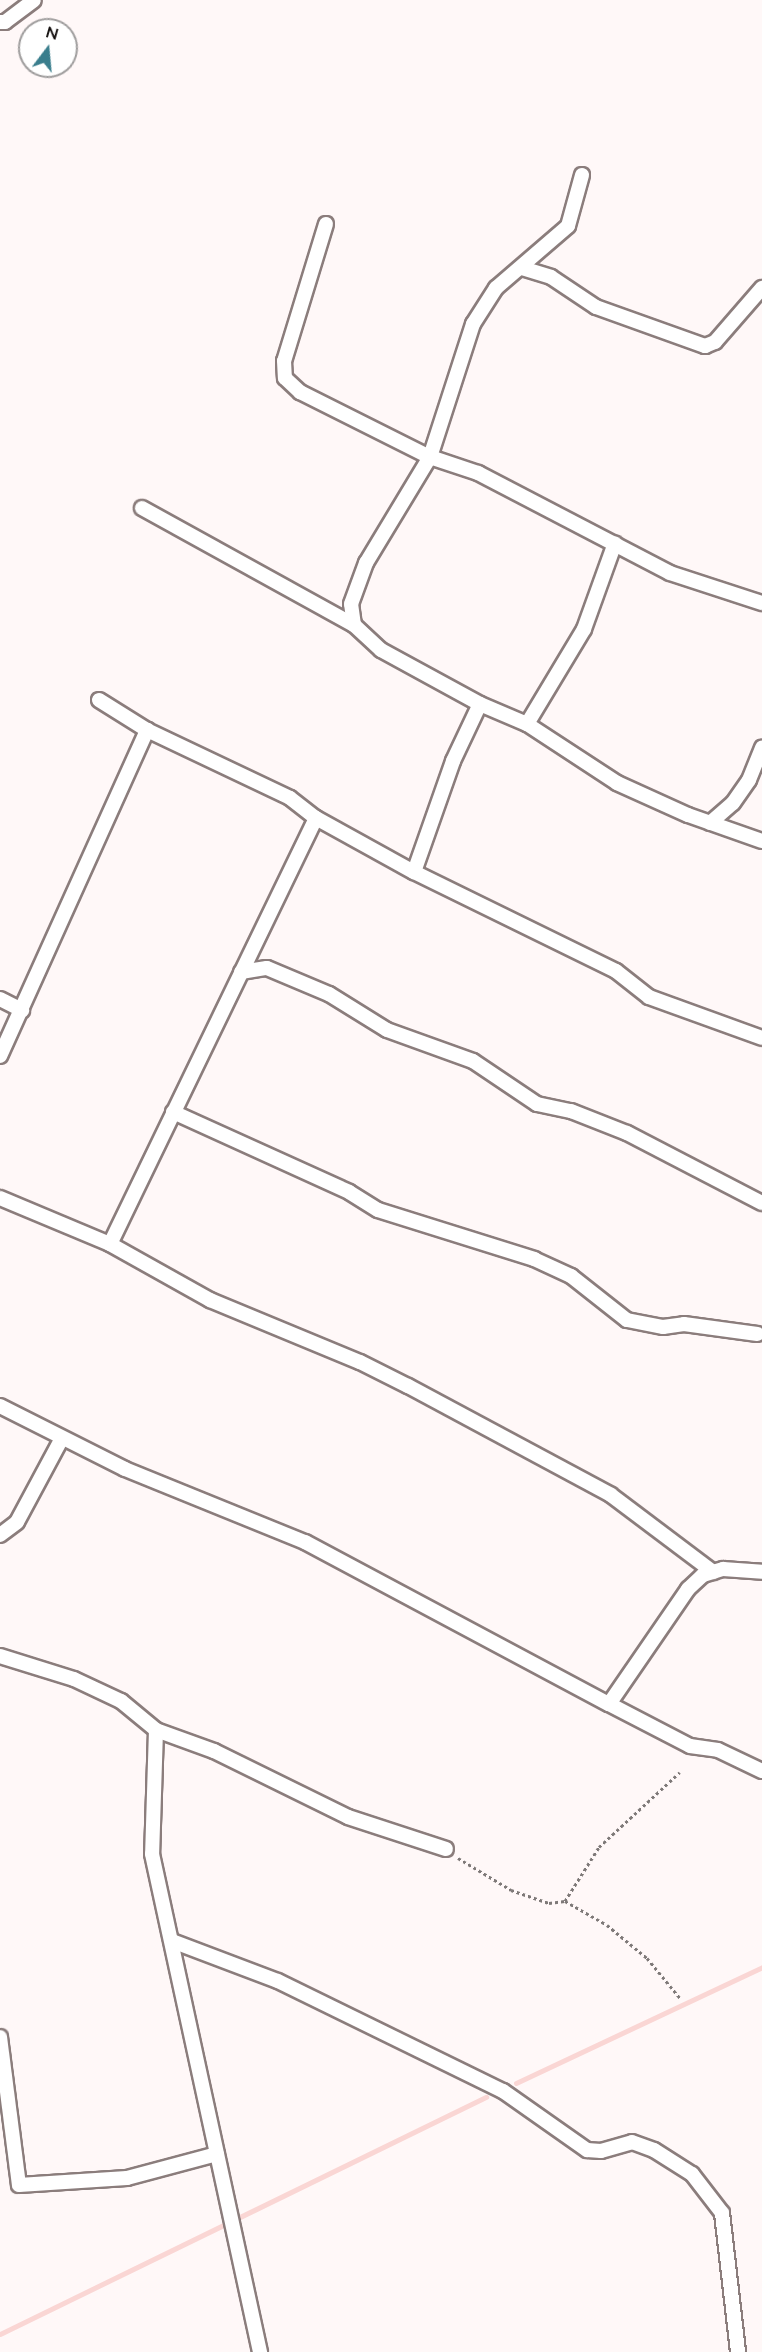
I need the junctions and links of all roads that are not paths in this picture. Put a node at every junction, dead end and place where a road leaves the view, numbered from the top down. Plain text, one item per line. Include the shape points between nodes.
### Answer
1 (33, 0) edge
2 (0, 22) edge
3 (582, 175) dead end
4 (326, 224) dead end
5 (522, 268) junction
6 (762, 288) edge
7 (430, 457) junction
8 (142, 508) dead end
9 (615, 543) junction
10 (762, 603) edge
11 (354, 625) junction
12 (99, 699) dead end
13 (480, 704) junction
14 (527, 724) junction
15 (147, 730) junction
16 (762, 748) edge
17 (316, 818) junction
18 (710, 824) junction
19 (762, 841) edge
20 (414, 872) junction
21 (241, 972) junction
22 (0, 999) edge
23 (22, 1010) junction
24 (762, 1038) edge
25 (0, 1056) edge
26 (173, 1112) junction
27 (0, 1198) edge
28 (762, 1203) edge
29 (110, 1244) junction
30 (757, 1334) dead end
31 (0, 1406) edge
32 (62, 1438) junction
33 (0, 1535) edge
34 (713, 1572) junction
35 (762, 1572) edge
36 (0, 1656) edge
37 (609, 1704) junction
38 (156, 1730) junction
39 (762, 1771) edge
40 (442, 1848) road end
41 (172, 1941) junction
42 (0, 2037) edge
43 (218, 2154) junction
44 (260, 2352) edge
45 (738, 2352) edge

1 - 2 street
3 - 5 street via 568,226
4 - 7 street via 284,361 285,378 300,392
5 - 6 street via 551,277 596,307 705,346 715,342
5 - 7 street via 496,288 472,324
7 - 9 street via 478,473
7 - 11 street via 366,563 351,604
8 - 11 street
9 - 10 street via 670,573
9 - 14 street via 584,629
11 - 13 street via 381,650
12 - 15 street
13 - 14 street
13 - 20 street via 453,761
14 - 18 street via 616,783
15 - 17 street via 290,798
15 - 23 street
16 - 18 street via 749,780 733,803
17 - 20 street
17 - 21 street
18 - 19 street
20 - 24 street via 616,971 649,997
21 - 26 street
21 - 28 street via 267,968 318,989 387,1030 474,1061 537,1104 571,1111 627,1133
22 - 23 street
23 - 25 street
26 - 29 street
26 - 30 street via 348,1192 378,1210 534,1259 571,1276 627,1320 663,1327 684,1324
27 - 29 street
29 - 34 street via 210,1300 360,1362 611,1495
31 - 32 street
32 - 33 street via 17,1522
32 - 37 street via 125,1469 305,1542
34 - 35 street via 751,1568
34 - 37 street via 703,1575 688,1589
36 - 38 street via 74,1679 121,1701
37 - 39 street via 690,1746 718,1750
38 - 40 street via 214,1751 348,1816
38 - 41 street via 152,1854
41 - 43 street
41 - 45 street via 278,1981 503,2091 587,2150 601,2151 632,2142 654,2150 692,2174 722,2213
42 - 43 street via 19,2186 127,2178
43 - 44 street

